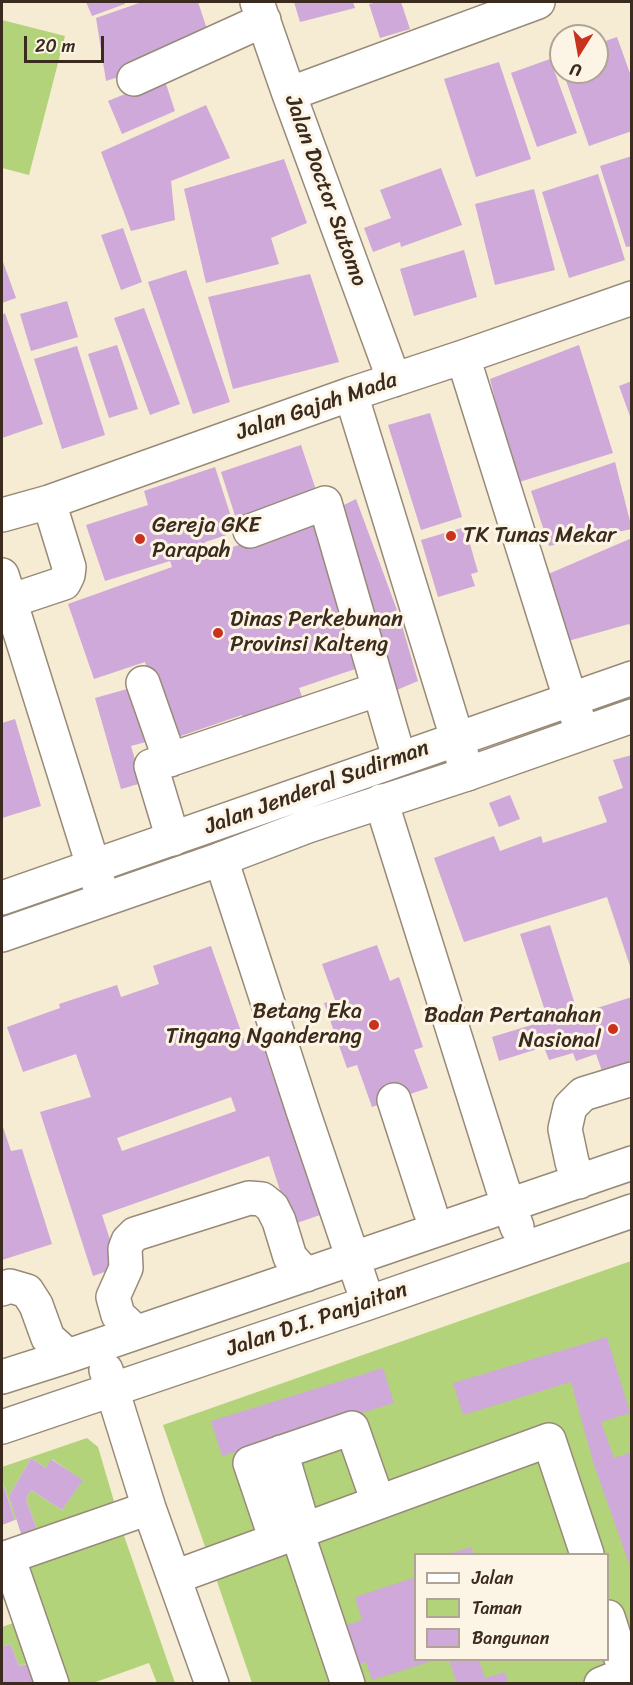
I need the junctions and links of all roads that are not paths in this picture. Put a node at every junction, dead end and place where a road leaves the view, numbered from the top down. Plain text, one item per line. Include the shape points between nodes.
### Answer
1 (538, 2) edge
2 (261, 11) edge
3 (134, 79) dead end
4 (289, 94) junction
5 (632, 298) edge
6 (463, 357) junction
7 (394, 380) junction
8 (351, 394) junction
9 (49, 501) junction
10 (2, 515) edge
11 (250, 531) dead end
12 (6, 588) edge
13 (632, 678) edge
14 (143, 683) dead end
15 (379, 689) junction
16 (570, 698) junction
17 (632, 716) edge
18 (583, 732) junction
19 (457, 738) junction
20 (399, 758) junction
21 (170, 760) junction
22 (467, 774) junction
23 (381, 801) junction
24 (173, 839) junction
25 (221, 859) junction
26 (94, 867) junction
27 (2, 898) edge
28 (104, 899) junction
29 (3, 929) edge
30 (632, 1079) edge
31 (394, 1100) dead end
32 (632, 1163) edge
33 (579, 1182) junction
34 (509, 1205) junction
35 (430, 1211) dead end
36 (632, 1211) edge
37 (525, 1248) junction
38 (352, 1259) junction
39 (306, 1275) junction
40 (2, 1289) edge
41 (368, 1303) junction
42 (136, 1332) junction
43 (99, 1344) junction
44 (68, 1356) junction
45 (2, 1377) edge
46 (112, 1389) junction
47 (2, 1426) edge
48 (378, 1502) junction
49 (149, 1508) junction
50 (292, 1534) junction
51 (586, 1553) edge
52 (5, 1556) edge
53 (175, 1577) junction
54 (609, 1620) edge
55 (52, 1683) edge
56 (212, 1683) edge
57 (348, 1683) edge
58 (601, 1683) edge

1 - 4 street
2 - 3 street
2 - 4 street, Jalan Doctor Sutomo
4 - 7 street, Jalan Doctor Sutomo
5 - 6 street, Jalan Gajah Mada
6 - 7 street, Jalan Gajah Mada
6 - 16 street
7 - 8 street, Jalan Gajah Mada
8 - 9 street, Jalan Gajah Mada
8 - 19 street
9 - 10 street, Jalan Gajah Mada
9 - 12 street via 69,567 64,584
11 - 15 street via 325,503
12 - 26 street
13 - 16 street, Jalan Jenderal Sudirman
14 - 21 street
15 - 20 street
15 - 21 street
16 - 18 street
16 - 19 street, Jalan Jenderal Sudirman
17 - 18 street, Jalan Jenderal Sudirman
18 - 22 street, Jalan Jenderal Sudirman
19 - 20 street, Jalan Jenderal Sudirman
19 - 22 street
20 - 24 street, Jalan Jenderal Sudirman
21 - 24 street via 151,766
22 - 23 street, Jalan Jenderal Sudirman
23 - 25 street, Jalan Jenderal Sudirman
23 - 34 street
24 - 26 street, Jalan Jenderal Sudirman
25 - 28 street, Jalan Jenderal Sudirman
25 - 38 street
26 - 27 street, Jalan Jenderal Sudirman
26 - 28 street
28 - 29 street, Jalan Jenderal Sudirman
30 - 33 street via 583,1095 570,1107 565,1129
31 - 35 street
32 - 33 street, Jalan D.I. Panjaitan
33 - 34 street, Jalan D.I. Panjaitan
34 - 37 street
34 - 38 street, Jalan D.I. Panjaitan
36 - 37 street, Jalan D.I. Panjaitan
37 - 41 street, Jalan D.I. Panjaitan
38 - 39 street, Jalan D.I. Panjaitan
38 - 41 street
39 - 42 street, Jalan D.I. Panjaitan
39 - 42 street via 290,1257 279,1221 272,1207 262,1199 249,1198 135,1234 128,1240 126,1268 113,1297 118,1314
40 - 44 street via 10,1286 27,1291 48,1338
41 - 46 street, Jalan D.I. Panjaitan
42 - 43 street, Jalan D.I. Panjaitan
43 - 44 street, Jalan D.I. Panjaitan
43 - 46 street
44 - 45 street, Jalan D.I. Panjaitan
46 - 47 street, Jalan D.I. Panjaitan
46 - 49 street
48 - 50 street
48 - 50 street via 352,1428 281,1452
48 - 51 street via 549,1440
49 - 52 street
49 - 53 street
50 - 53 street
50 - 57 street
52 - 55 street
53 - 56 street
54 - 58 street via 626,1674

